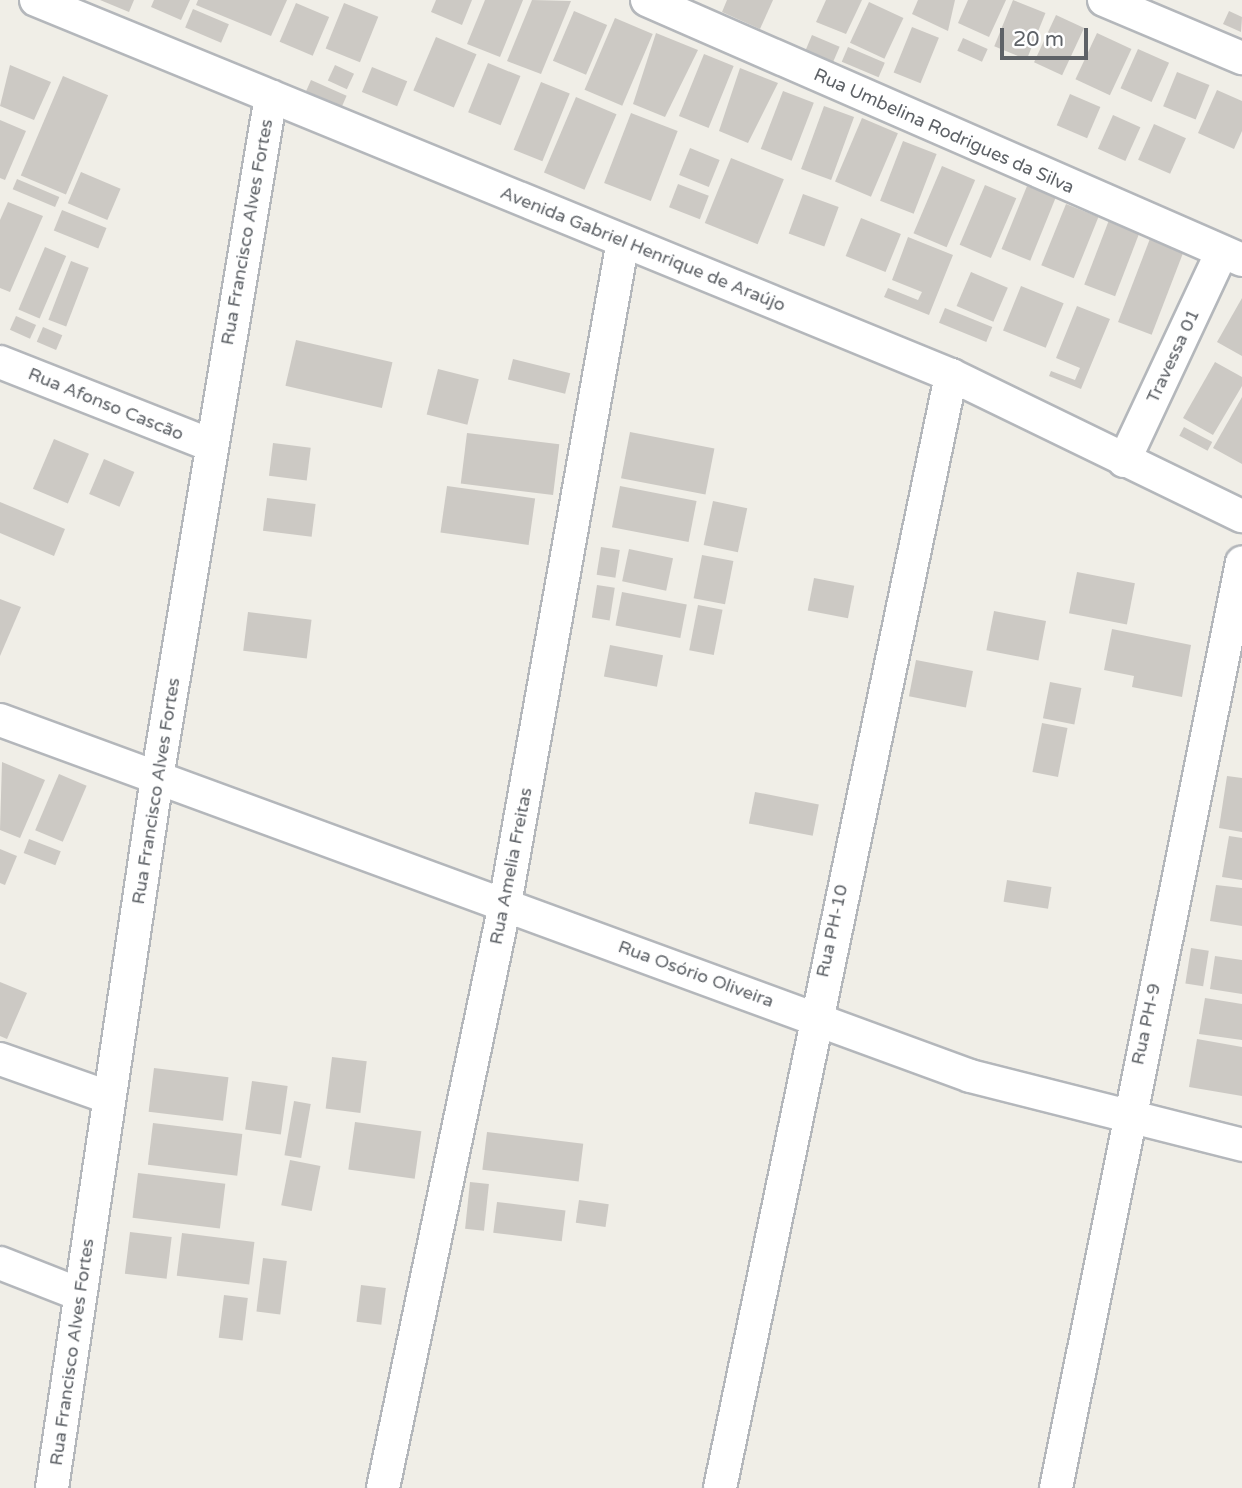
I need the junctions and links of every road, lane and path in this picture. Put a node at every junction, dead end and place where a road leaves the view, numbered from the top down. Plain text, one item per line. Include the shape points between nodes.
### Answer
1 (36, 0) edge
2 (647, 0) edge
3 (1104, 0) edge
4 (1242, 58) edge
5 (271, 96) junction
6 (623, 241) junction
7 (1232, 256) edge
8 (0, 362) edge
9 (951, 375) junction
10 (211, 445) junction
11 (1124, 461) junction
12 (1242, 516) edge
13 (1242, 562) edge
14 (0, 720) edge
15 (157, 778) junction
16 (505, 904) junction
17 (814, 1016) junction
18 (0, 1059) edge
19 (108, 1097) junction
20 (1126, 1121) junction
21 (1242, 1145) edge
22 (0, 1263) edge
23 (79, 1294) junction
24 (52, 1488) edge
25 (383, 1488) edge
26 (720, 1488) edge
27 (1056, 1488) edge

1 - 5 street, Avenida Gabriel Henrique de Araújo
2 - 7 street, Rua Umbelina Rodrigues da Silva
3 - 4 street
5 - 6 street, Avenida Gabriel Henrique de Araújo
5 - 10 street, Rua Francisco Alves Fortes
6 - 9 street, Avenida Gabriel Henrique de Araújo
6 - 16 street, Rua Amelia Freitas
7 - 11 street, Travessa 01
8 - 10 street, Rua Afonso Cascão
9 - 11 street, Avenida Gabriel Henrique de Araújo
9 - 17 street, Rua PH-10
10 - 15 street, Rua Francisco Alves Fortes
11 - 12 street, Avenida Gabriel Henrique de Araújo
13 - 20 street, Rua PH-9
14 - 15 street, Rua Osório Oliveira
15 - 16 street, Rua Osório Oliveira
15 - 19 street, Rua Francisco Alves Fortes
16 - 17 street, Rua Osório Oliveira
16 - 25 street, Rua Amelia Freitas
17 - 20 street, Rua Osório Oliveira via 970,1076
17 - 26 street, Rua PH-10
18 - 19 street
19 - 23 street, Rua Francisco Alves Fortes
20 - 21 street, Rua Osório Oliveira
20 - 27 street, Rua PH-9
22 - 23 street
23 - 24 street, Rua Francisco Alves Fortes

